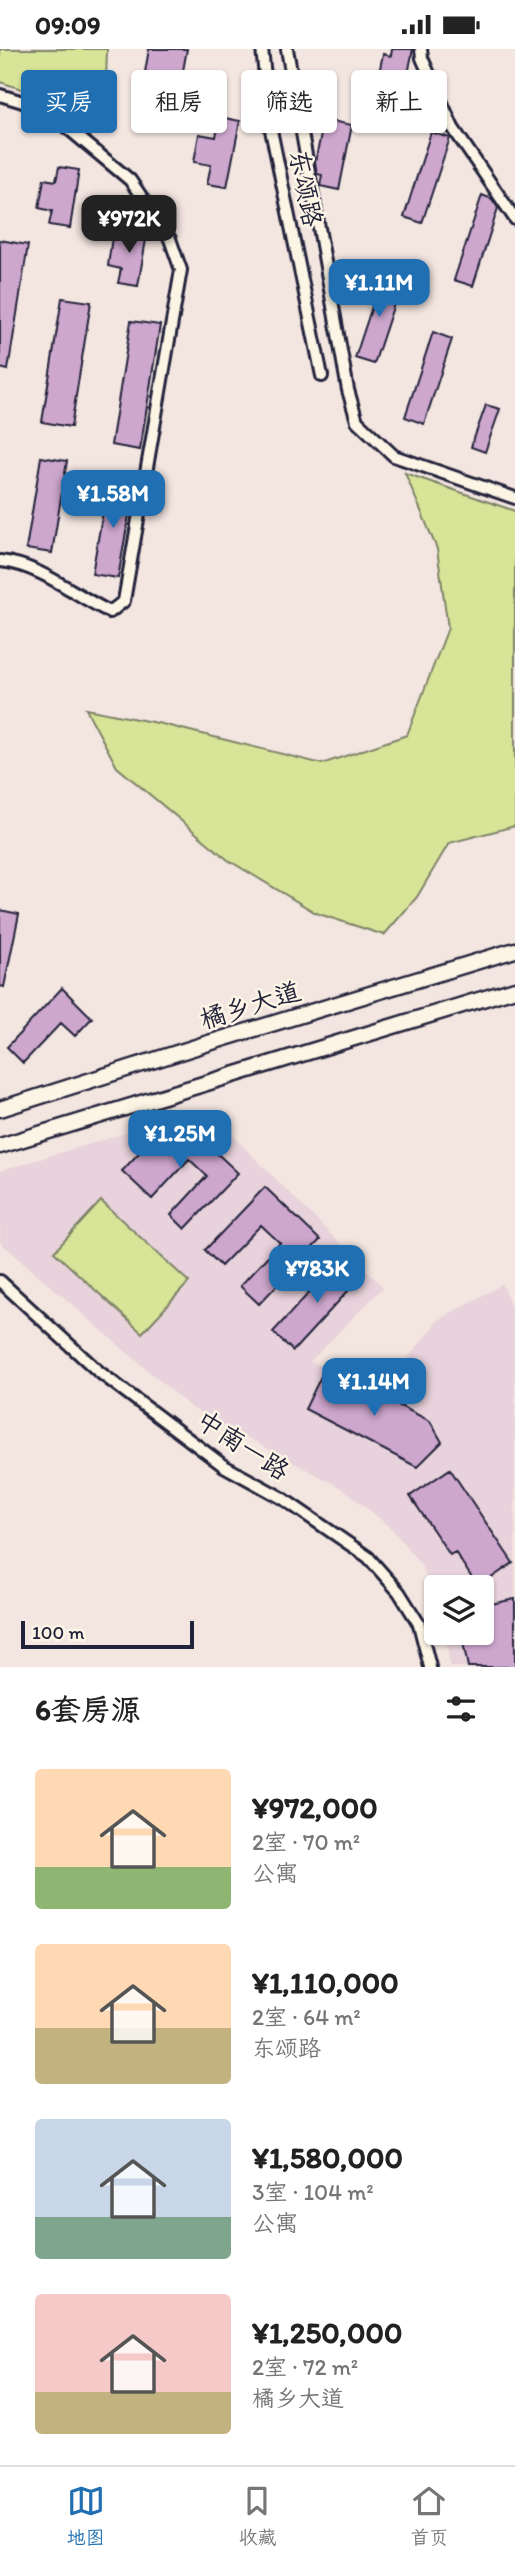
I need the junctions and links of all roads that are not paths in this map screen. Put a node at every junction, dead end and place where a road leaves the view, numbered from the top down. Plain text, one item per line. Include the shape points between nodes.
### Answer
1 (262, 49) edge
2 (287, 49) edge
3 (421, 49) edge
4 (0, 95) edge
5 (515, 219) edge
6 (322, 376) dead end
7 (515, 498) edge
8 (0, 561) edge
9 (515, 950) edge
10 (515, 989) edge
11 (0, 1109) edge
12 (0, 1146) edge
13 (0, 1281) edge
14 (430, 1667) edge

1 - 6 street, 东颂路 via 271,130
2 - 7 street via 357,421 394,456
3 - 5 street via 453,128
4 - 8 street via 23,101 64,125 130,180 170,239 181,270 124,601 110,612 55,580
9 - 11 main road, 橘乡大道
10 - 12 main road
13 - 14 street, 中南一路 via 109,1379 224,1465 368,1557 419,1624

